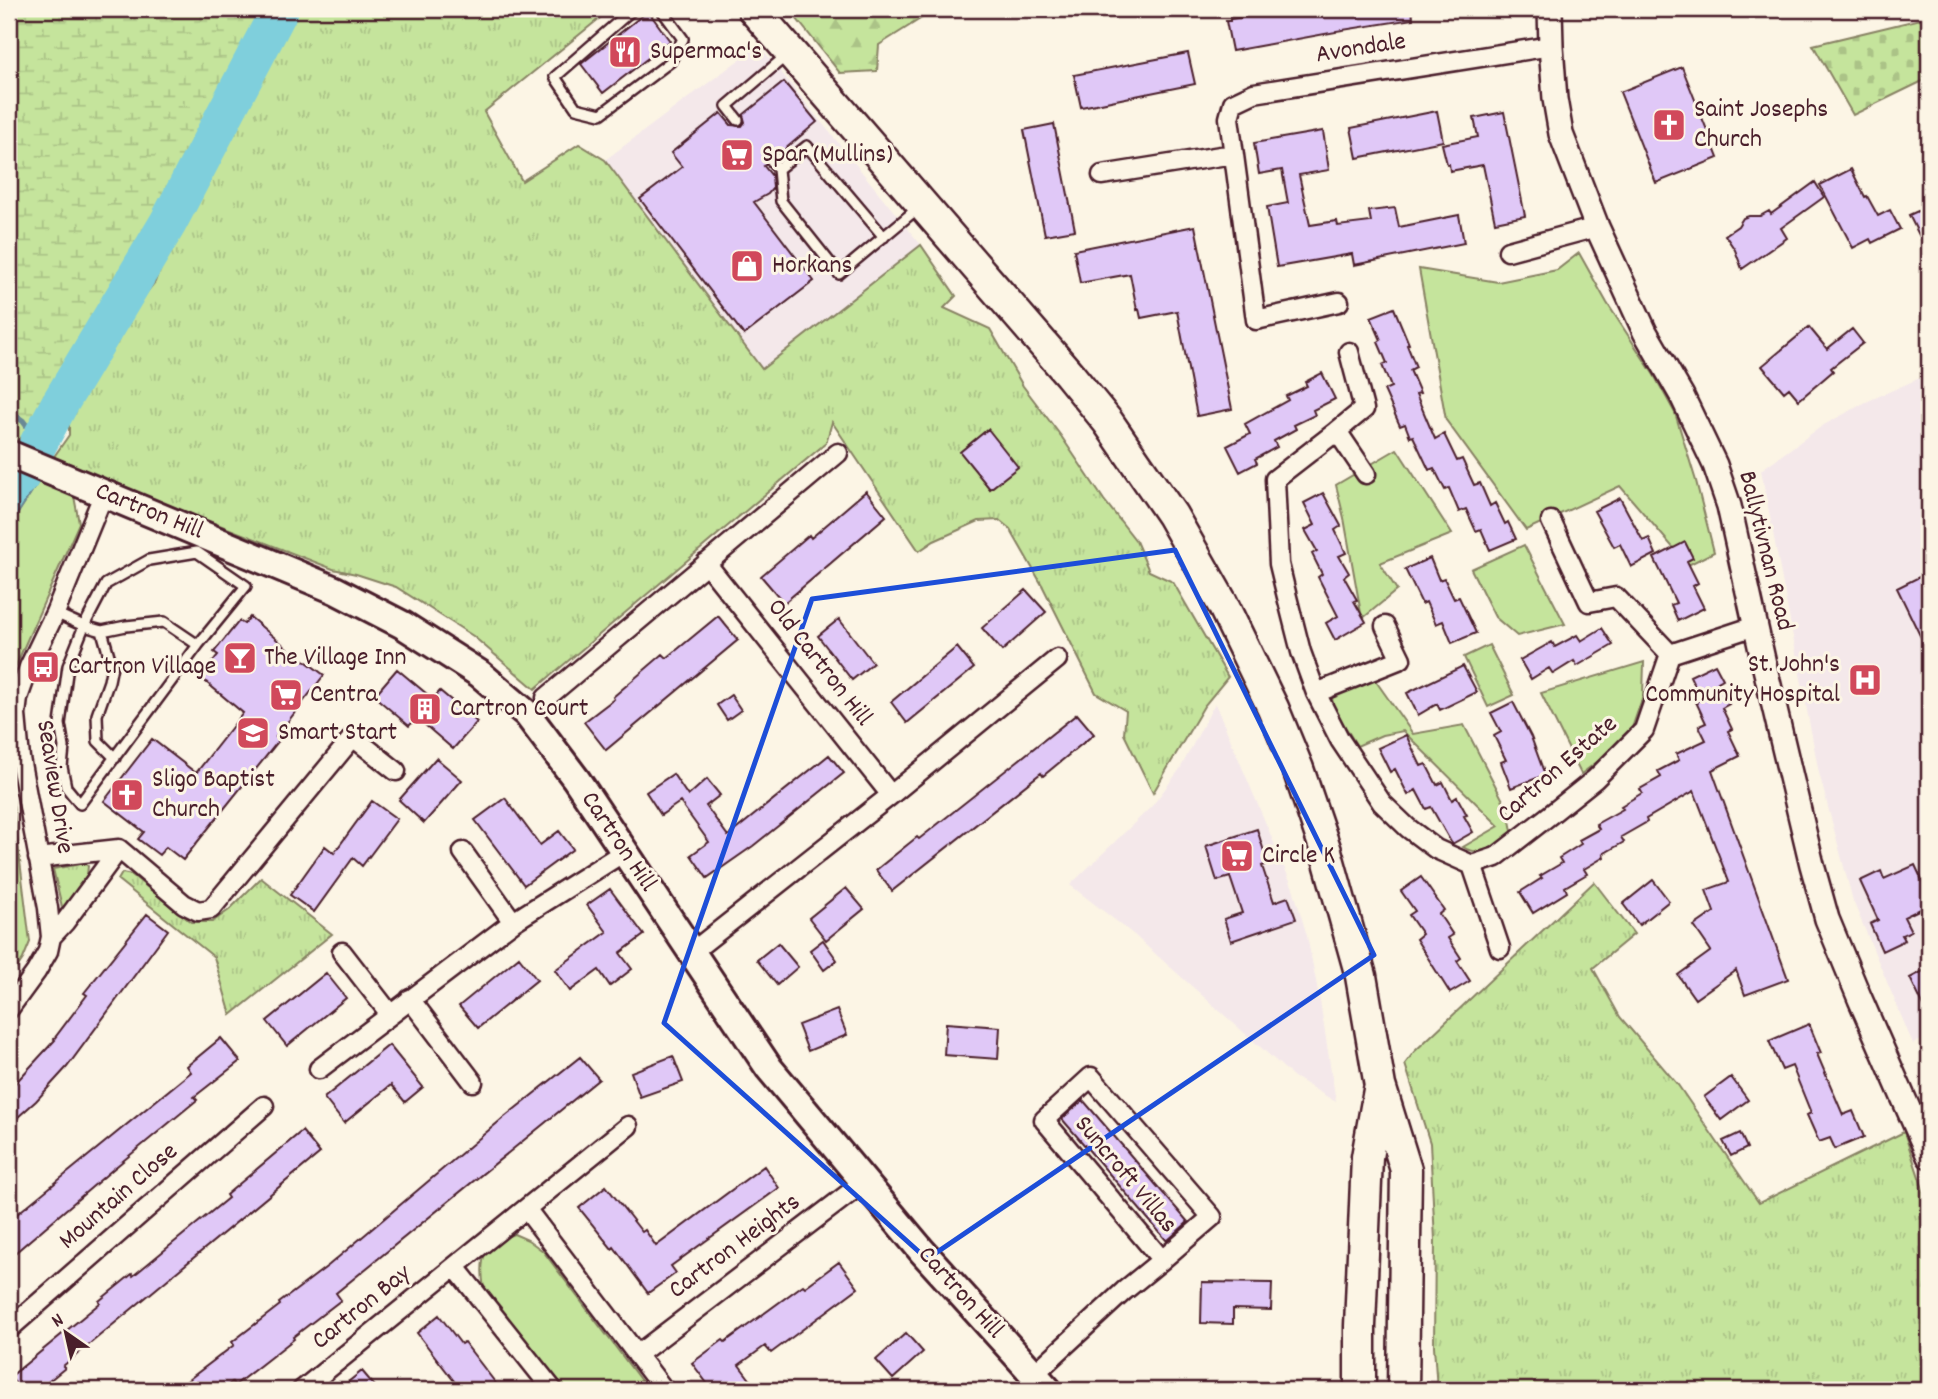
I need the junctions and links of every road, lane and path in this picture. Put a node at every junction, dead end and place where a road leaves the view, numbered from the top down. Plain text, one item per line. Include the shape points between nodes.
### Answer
1 (634, 9) edge
2 (661, 9) edge
3 (752, 9) edge
4 (1550, 9) edge
5 (1550, 46) junction
6 (790, 52) junction
7 (738, 120) dead end
8 (1233, 154) junction
9 (771, 160) dead end
10 (778, 169) junction
11 (1102, 175) dead end
12 (922, 204) junction
13 (1597, 227) junction
14 (884, 237) junction
15 (1508, 251) dead end
16 (1339, 302) dead end
17 (1349, 352) dead end
18 (1337, 431) junction
19 (838, 453) dead end
20 (9, 454) edge
21 (1366, 474) dead end
22 (104, 494) junction
23 (1551, 521) dead end
24 (706, 563) junction
25 (55, 613) junction
26 (84, 626) junction
27 (1385, 626) dead end
28 (1755, 626) junction
29 (102, 631) junction
30 (198, 645) junction
31 (1670, 654) junction
32 (1057, 659) dead end
33 (1317, 693) junction
34 (546, 698) dead end
35 (115, 758) junction
36 (397, 771) dead end
37 (891, 795) junction
38 (119, 849) junction
39 (463, 852) dead end
40 (624, 852) junction
41 (38, 858) junction
42 (1472, 865) junction
43 (513, 922) junction
44 (51, 937) junction
45 (1500, 948) dead end
46 (342, 952) dead end
47 (692, 952) junction
48 (410, 999) junction
49 (9, 1009) edge
50 (390, 1014) junction
51 (319, 1069) dead end
52 (473, 1082) dead end
53 (1380, 1086) junction
54 (264, 1106) dead end
55 (628, 1126) dead end
56 (1929, 1156) edge
57 (864, 1182) junction
58 (527, 1210) junction
59 (1162, 1260) junction
60 (455, 1267) junction
61 (9, 1329) edge
62 (637, 1355) junction
63 (1040, 1383) edge
64 (302, 1390) edge
65 (553, 1390) edge
66 (664, 1390) edge
67 (1360, 1390) edge
68 (1403, 1390) edge

1 - 2 lane via 555,77 576,108 601,114 670,62 682,39
3 - 6 highway
4 - 5 street, Ballytivnan Road
5 - 8 street, Avondale via 1254,93 1233,103 1228,118
5 - 13 street, Ballytivnan Road via 1561,134
6 - 7 lane via 727,106
6 - 12 highway
8 - 11 street
8 - 16 street, Avondale via 1256,320
9 - 10 lane
10 - 14 lane via 807,146
10 - 14 lane via 781,201 839,274
12 - 14 lane
12 - 53 highway via 1108,422 1172,515 1222,603 1273,708 1326,851 1361,976
13 - 15 street
13 - 28 street, Ballytivnan Road via 1645,332 1715,465 1729,506
17 - 18 street via 1364,409
18 - 21 street
18 - 33 street via 1275,479 1279,564 1301,652
19 - 24 street
20 - 22 main road, Cartron Hill
22 - 25 street, Seaview Drive
22 - 40 main road, Cartron Hill via 335,590 403,625 480,674 527,714
23 - 31 street via 1589,601 1616,597
24 - 34 street
24 - 37 street, Old Cartron Hill
25 - 26 lane
25 - 41 street, Seaview Drive via 29,667 16,715
26 - 29 lane
26 - 30 lane via 106,584 149,561 197,552 246,586
26 - 35 lane via 68,666 60,724 66,787 80,804
27 - 33 street via 1401,659
28 - 31 street
28 - 56 street, Ballytivnan Road via 1827,919
29 - 30 lane via 164,622
29 - 35 lane via 112,666 97,715 98,741
30 - 35 lane
31 - 42 street, Cartron Estate via 1644,730 1595,779 1539,824 1496,857
32 - 37 street
33 - 42 street via 1340,740 1382,803 1436,849
36 - 38 street via 353,737 211,909 198,911 184,904
37 - 47 street
38 - 41 street
38 - 44 street, Seaview Drive
39 - 43 street
40 - 43 street
40 - 47 main road, Cartron Hill
41 - 44 street, Seaview Drive
42 - 45 street
43 - 48 street
44 - 49 street, Seaview Drive via 36,972
46 - 50 street
47 - 57 main road, Cartron Hill via 769,1068
48 - 50 street
48 - 52 street
50 - 51 street
53 - 67 highway via 1367,1157
53 - 68 highway via 1406,1170
54 - 61 street, Mountain Close
55 - 58 street
57 - 62 street, Cartron Heights
57 - 63 main road, Cartron Hill
58 - 60 street
58 - 62 street
59 - 59 street, Suncroft Villas via 1044,1120 1091,1077 1212,1217
59 - 63 street, Suncroft Villas via 1124,1291
60 - 64 street, Cartron Bay
60 - 65 street
62 - 66 street

